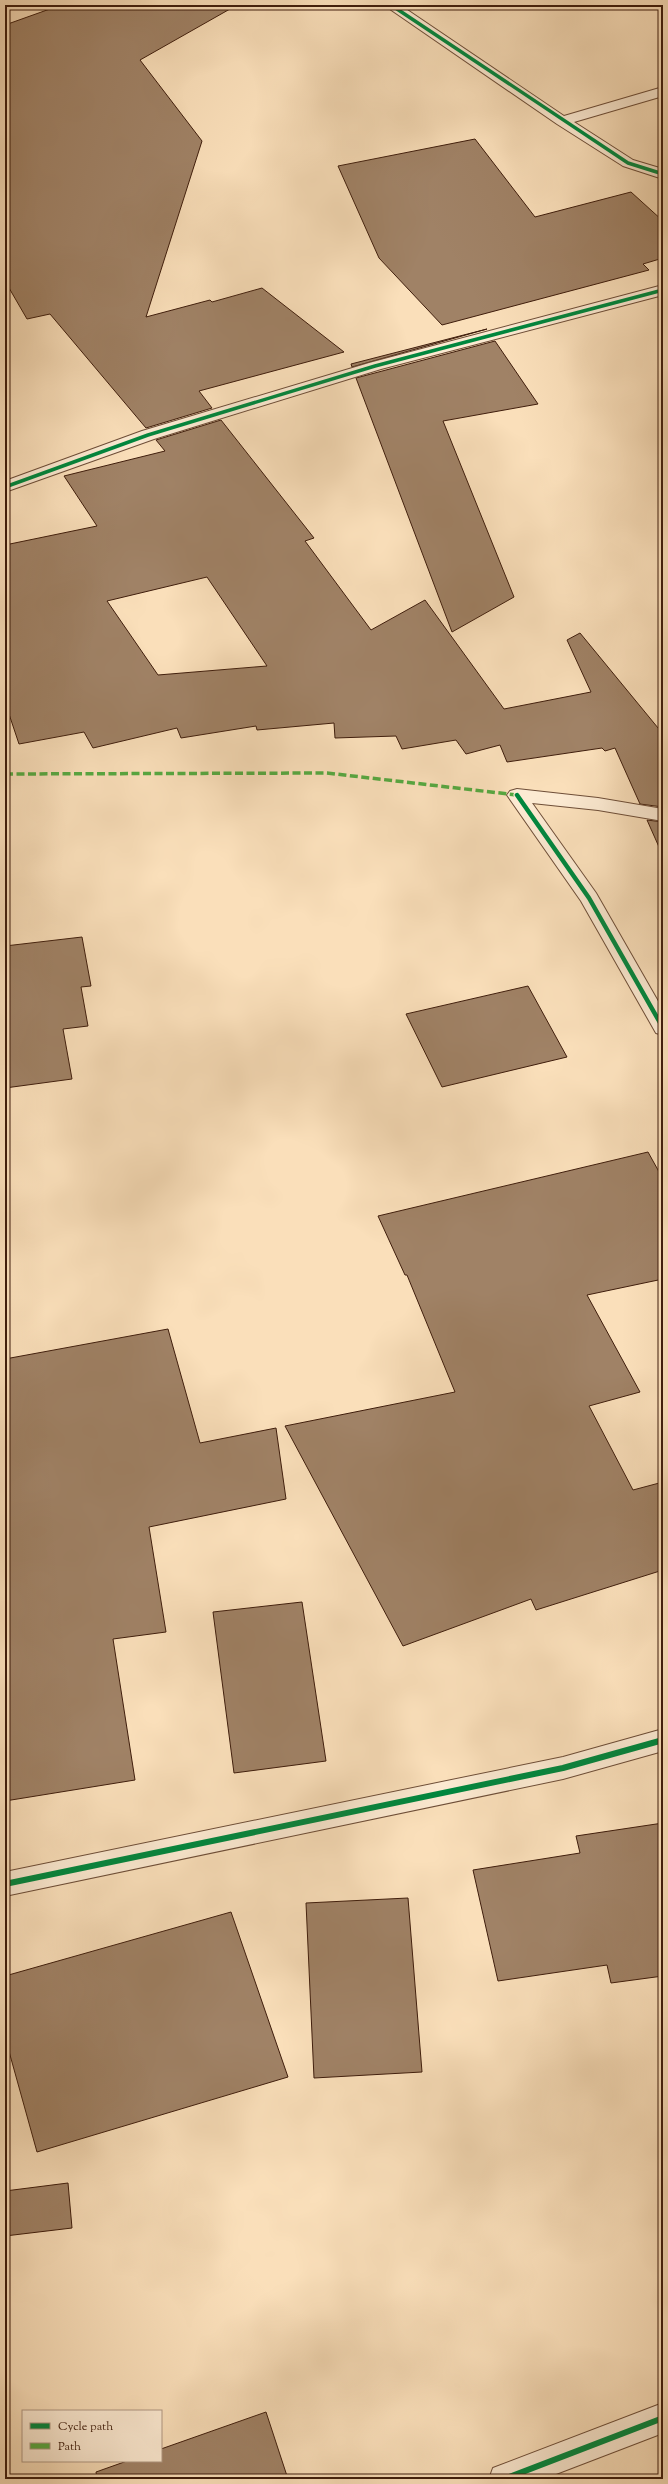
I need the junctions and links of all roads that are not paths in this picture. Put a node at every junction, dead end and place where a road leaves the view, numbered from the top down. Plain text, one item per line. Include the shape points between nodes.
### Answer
1 (391, 5) edge
2 (663, 90) edge
3 (562, 121) junction
4 (663, 174) edge
5 (663, 290) edge
6 (5, 487) edge
7 (663, 814) edge
8 (663, 1028) edge
9 (663, 1740) edge
10 (5, 1884) edge
11 (663, 2418) edge
12 (504, 2479) edge

1 - 3 street
2 - 3 street
3 - 4 street via 628,163
5 - 6 street via 375,366 148,435
7 - 8 street via 517,795 589,898
9 - 10 street via 563,1768
11 - 12 street

